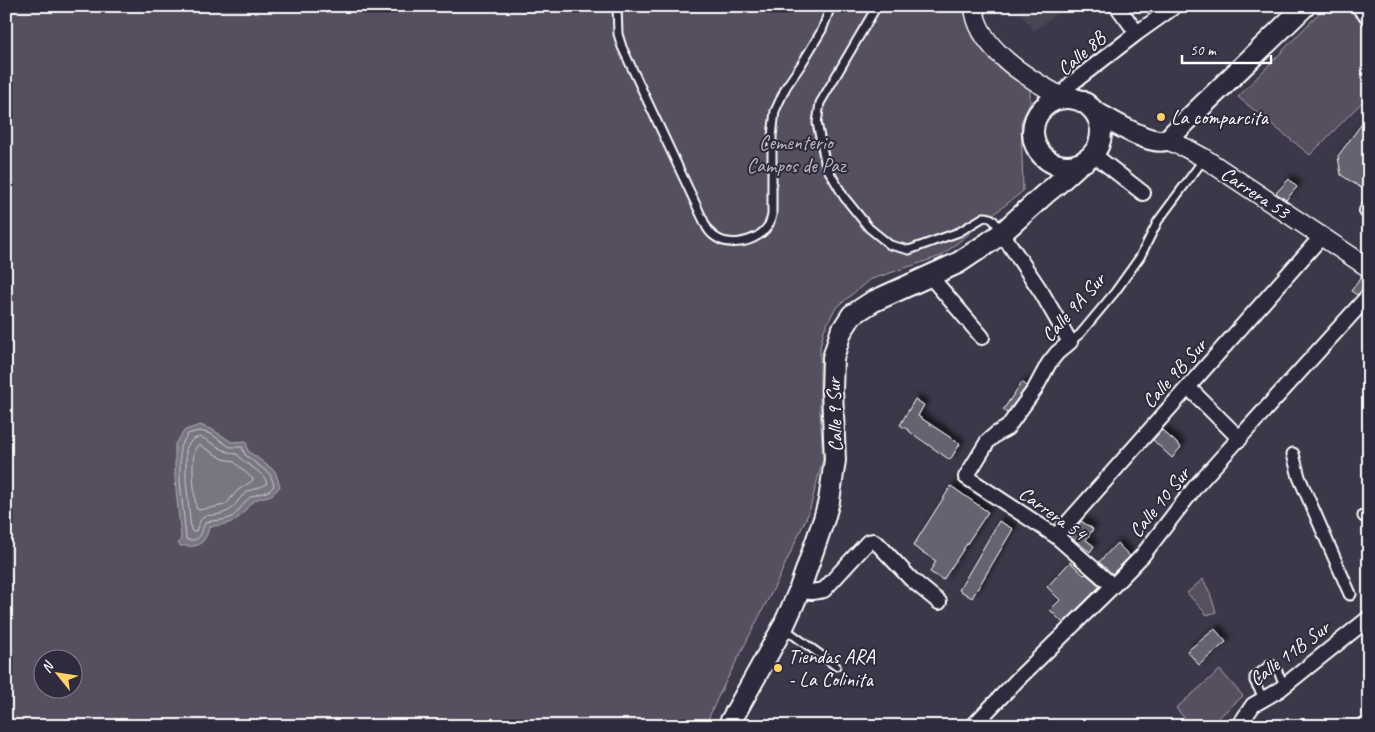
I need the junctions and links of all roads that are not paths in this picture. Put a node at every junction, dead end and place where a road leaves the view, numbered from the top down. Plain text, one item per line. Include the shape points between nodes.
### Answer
1 (617, 6) edge
2 (831, 6) edge
3 (877, 6) edge
4 (974, 6) edge
5 (1117, 6) edge
6 (1175, 6) edge
7 (1305, 6) edge
8 (1358, 6) edge
9 (1369, 18) edge
10 (1137, 33) junction
11 (1057, 100) junction
12 (1095, 112) junction
13 (1135, 133) junction
14 (1166, 140) junction
15 (1095, 151) junction
16 (1042, 156) junction
17 (1204, 158) junction
18 (1077, 166) junction
19 (1143, 193) dead end
20 (1045, 194) junction
21 (1002, 233) junction
22 (1322, 236) junction
23 (1369, 268) edge
24 (930, 276) junction
25 (1369, 295) edge
26 (982, 337) dead end
27 (1070, 342) junction
28 (1188, 388) junction
29 (1240, 438) junction
30 (1293, 454) dead end
31 (966, 476) joint
32 (1056, 536) junction
33 (1113, 586) junction
34 (799, 592) junction
35 (1350, 594) dead end
36 (938, 602) dead end
37 (1369, 618) edge
38 (783, 627) junction
39 (836, 666) dead end
40 (1285, 686) junction
41 (1264, 699) junction
42 (735, 721) edge
43 (973, 726) edge
44 (1239, 726) edge

1 - 2 lane via 622,47 706,228 720,240 732,243 761,234 769,224 772,215 775,111 786,87 822,30
3 - 21 lane via 820,103 817,123 826,166 862,220 890,245 909,250 959,232 988,216
4 - 11 street via 980,31 992,47
5 - 10 street
6 - 10 street, Calle 8B
7 - 14 main road
8 - 9 street
10 - 11 street, Calle 8B via 1072,83
11 - 12 main road via 1070,97 1083,101
11 - 16 main road via 1036,117 1032,132
12 - 13 main road, Carrera 53
12 - 15 main road via 1101,134
13 - 14 main road, Carrera 53 via 1153,140
13 - 15 main road
14 - 17 street, Carrera 53
15 - 18 main road
15 - 19 street
16 - 18 main road via 1060,166
16 - 20 main road via 1046,172
17 - 22 street, Carrera 53
17 - 27 lane, Calle 9A Sur via 1158,221 1140,258 1080,334
18 - 20 main road, Calle 9 Sur
20 - 21 main road, Calle 9 Sur
21 - 24 main road, Calle 9 Sur via 958,263
21 - 27 street
22 - 23 street, Carrera 53
22 - 28 street, Calle 9B Sur
24 - 26 street
24 - 34 main road, Calle 9 Sur via 872,302 852,315 841,332 833,358 835,460 829,501
25 - 29 street, Calle 10 Sur
27 - 31 street, Calle 9A Sur via 1049,363 1012,423 988,441
28 - 29 street
28 - 32 street, Calle 9B Sur
29 - 33 street, Calle 10 Sur
30 - 35 street via 1299,477
31 - 32 street, Carrera 54
32 - 33 street, Carrera 54
33 - 43 street, Calle 10 Sur
34 - 36 street via 824,590 868,542 873,541
34 - 38 main road, Calle 9 Sur
37 - 40 street, Calle 11B Sur
38 - 39 lane
38 - 42 main road, Calle 9 Sur
40 - 41 street, Calle 11B Sur
40 - 41 lane via 1275,666 1269,665 1254,677
41 - 44 street, Calle 11B Sur via 1253,705

